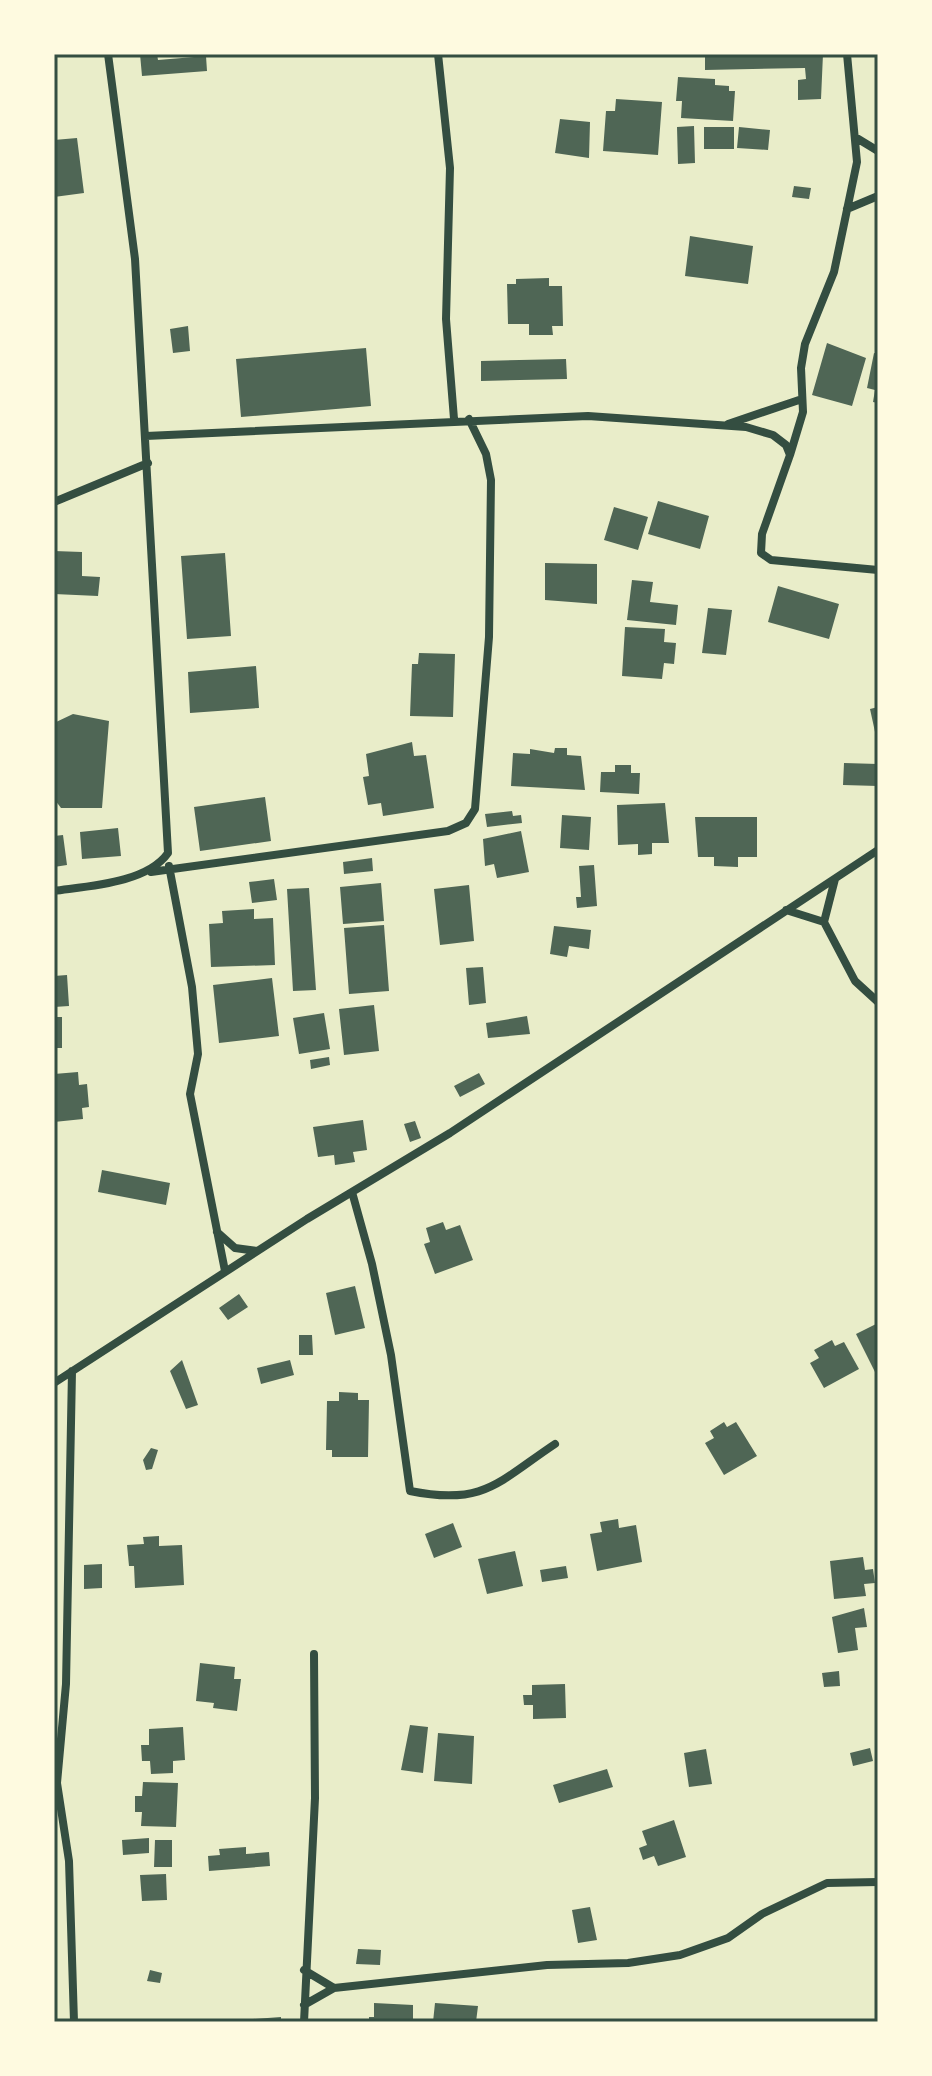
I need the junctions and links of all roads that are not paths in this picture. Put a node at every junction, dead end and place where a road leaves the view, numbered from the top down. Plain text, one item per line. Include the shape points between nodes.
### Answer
1 (108, 54) edge
2 (438, 54) edge
3 (847, 54) edge
4 (855, 137) junction
5 (878, 151) edge
6 (878, 196) edge
7 (847, 209) junction
8 (802, 399) junction
9 (454, 419) junction
10 (469, 419) junction
11 (724, 426) junction
12 (146, 436) junction
13 (790, 455) junction
14 (148, 463) junction
15 (54, 502) edge
16 (878, 570) edge
17 (878, 850) edge
18 (168, 853) junction
19 (169, 869) junction
20 (147, 872) junction
21 (835, 878) junction
22 (54, 891) edge
23 (786, 910) junction
24 (824, 922) junction
25 (878, 1002) edge
26 (352, 1192) junction
27 (217, 1232) junction
28 (258, 1251) junction
29 (225, 1271) junction
30 (72, 1371) junction
31 (54, 1383) edge
32 (555, 1444) dead end
33 (314, 1654) dead end
34 (878, 1882) edge
35 (304, 1970) junction
36 (334, 1988) junction
37 (304, 2005) junction
38 (74, 2022) edge
39 (304, 2022) edge

1 - 12 street via 135,259
2 - 9 street via 450,168 446,319
3 - 4 street
4 - 5 street
4 - 7 street via 857,162
6 - 7 street
7 - 8 street via 834,272 805,344
8 - 11 street
8 - 13 street
9 - 10 street
9 - 12 street
10 - 11 street via 588,416
10 - 19 street via 486,454 491,480 482,741 475,809 466,823 448,831
11 - 13 street via 773,435
12 - 14 street
13 - 16 street via 762,534 761,553 771,560
14 - 15 street
14 - 18 street
17 - 21 street
18 - 19 street
18 - 20 street
19 - 20 street
19 - 27 street via 198,1054 190,1094
20 - 22 street
21 - 23 street
21 - 24 street
23 - 24 street
23 - 26 street
24 - 25 street via 855,981
26 - 28 street
26 - 32 street via 391,1355 410,1491 446,1498 500,1485
27 - 28 street via 235,1248
27 - 29 street
28 - 29 street
29 - 30 street
30 - 31 street
30 - 38 street via 66,1684 57,1783 69,1861
33 - 35 street via 315,1798
34 - 36 street via 827,1883 762,1914 728,1938 680,1955
35 - 36 street
35 - 37 street
36 - 37 street
37 - 39 street

